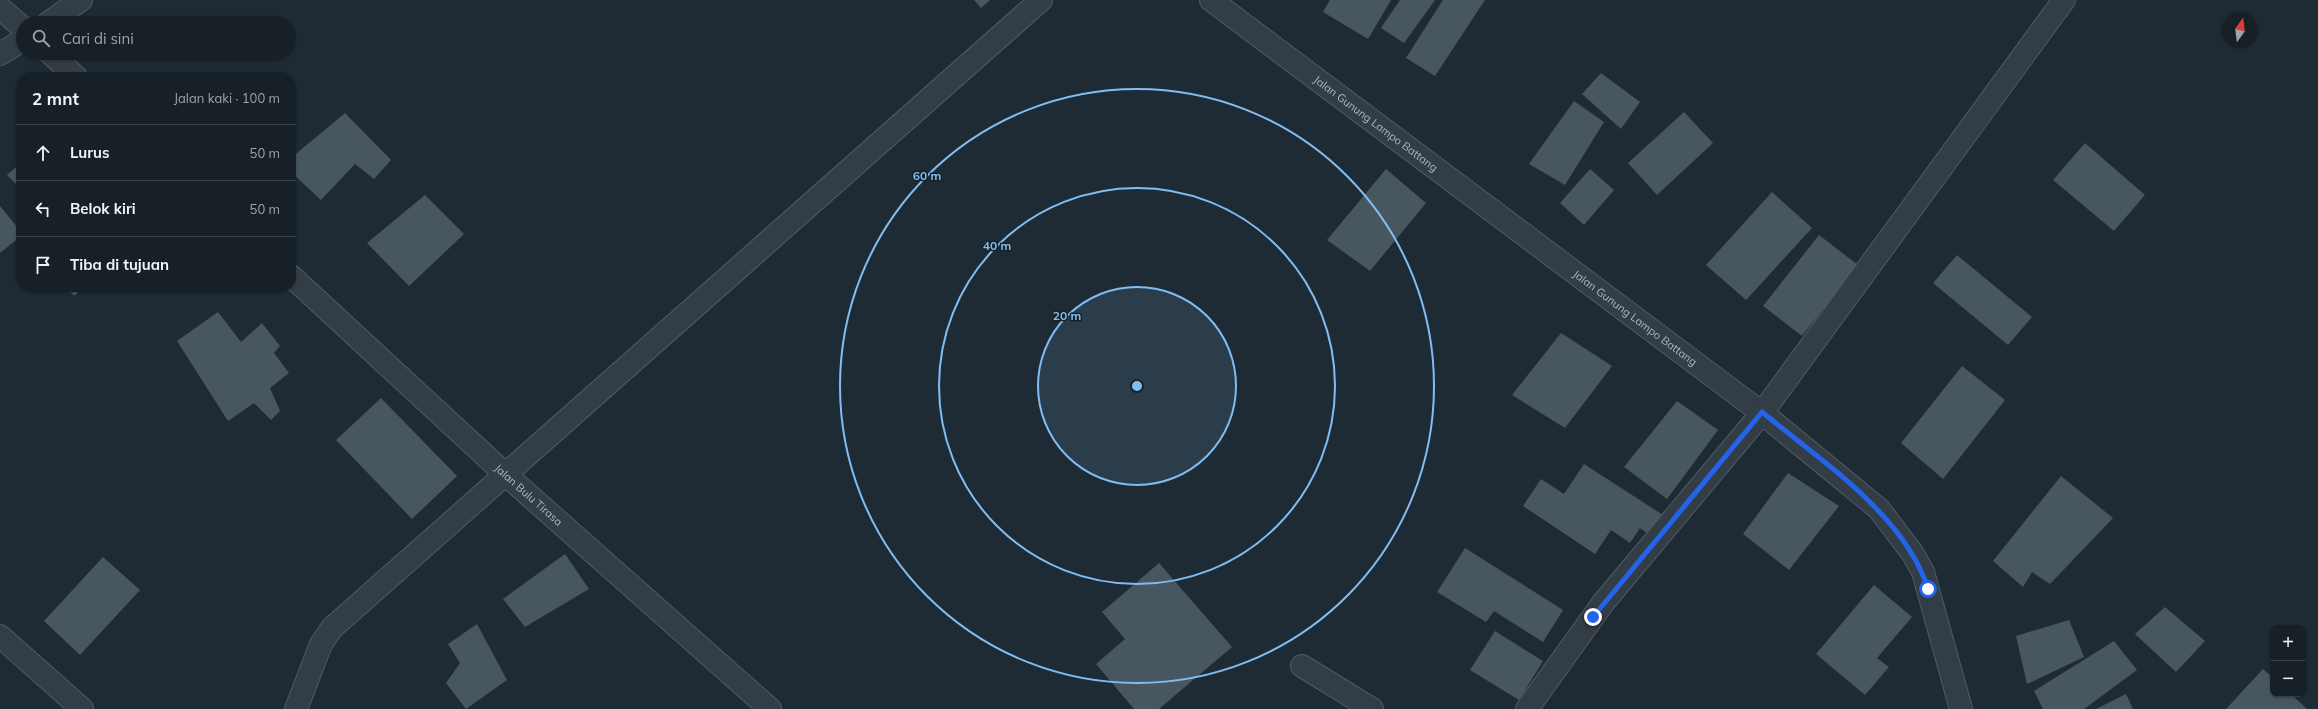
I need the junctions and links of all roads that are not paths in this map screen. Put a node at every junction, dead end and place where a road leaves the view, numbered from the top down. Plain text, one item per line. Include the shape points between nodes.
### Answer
1 (81, 0) edge
2 (1041, 0) edge
3 (1211, 0) edge
4 (2064, 0) edge
5 (0, 8) edge
6 (58, 16) edge
7 (16, 22) edge
8 (16, 44) edge
9 (0, 54) edge
10 (58, 60) edge
11 (71, 72) edge
12 (296, 281) edge
13 (1762, 412) junction
14 (505, 474) junction
15 (0, 636) edge
16 (1302, 666) dead end
17 (82, 709) edge
18 (296, 709) edge
19 (770, 709) edge
20 (1372, 709) edge
21 (1527, 709) edge
22 (1961, 709) edge

1 - 6 street
2 - 14 street
3 - 13 street, Jalan Gunung Lampo Battang
4 - 13 street
5 - 7 street
8 - 9 street
10 - 11 street
12 - 14 street, Jalan Bulu Tirasa
13 - 21 street via 1603,603
13 - 22 street, Jalan Gunung Lampo Battang via 1879,509 1913,554 1923,572
14 - 18 street via 332,628 321,644
14 - 19 street, Jalan Bulu Tirasa
15 - 17 street
16 - 20 street

